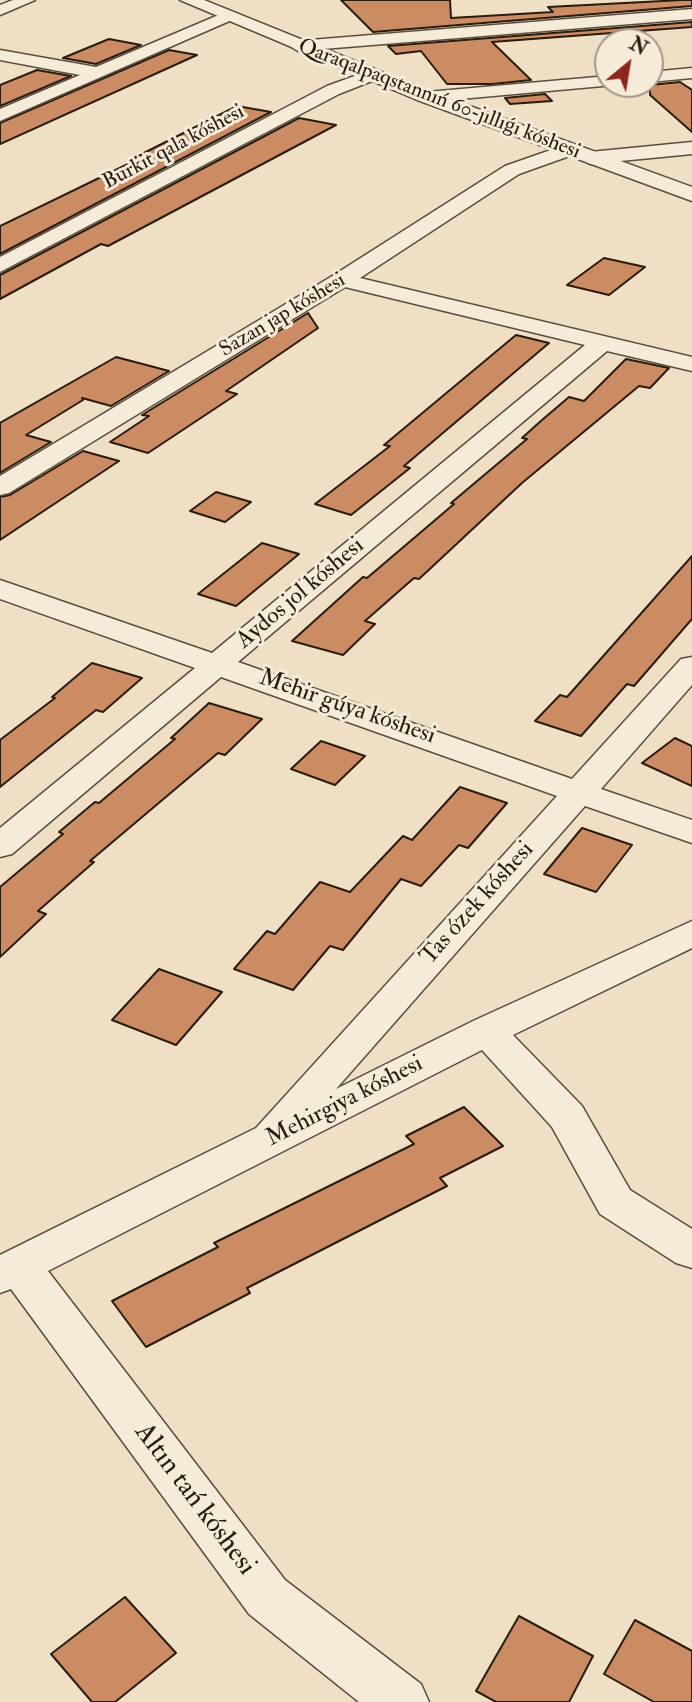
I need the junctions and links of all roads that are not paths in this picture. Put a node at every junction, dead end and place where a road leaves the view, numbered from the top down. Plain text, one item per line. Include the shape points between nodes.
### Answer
1 (27, 0) edge
2 (189, 0) edge
3 (0, 10) edge
4 (692, 14) edge
5 (228, 16) junction
6 (298, 46) junction
7 (0, 55) edge
8 (99, 73) junction
9 (692, 73) edge
10 (371, 75) junction
11 (664, 76) edge
12 (594, 82) edge
13 (427, 97) junction
14 (0, 116) edge
15 (692, 148) edge
16 (568, 150) junction
17 (590, 158) junction
18 (692, 194) edge
19 (0, 266) edge
20 (342, 280) junction
21 (602, 343) junction
22 (692, 364) edge
23 (0, 487) edge
24 (0, 589) edge
25 (219, 663) junction
26 (692, 666) edge
27 (580, 790) junction
28 (692, 832) edge
29 (0, 846) edge
30 (692, 933) edge
31 (488, 1031) junction
32 (264, 1143) junction
33 (692, 1251) edge
34 (9, 1270) edge
35 (402, 1702) edge

1 - 3 street
2 - 5 street, Qaraqalpaqstannıń 60-jıllıǵı kóshesi
4 - 6 street
5 - 6 street, Qaraqalpaqstannıń 60-jıllıǵı kóshesi
5 - 8 street
6 - 10 street, Qaraqalpaqstannıń 60-jıllıǵı kóshesi
7 - 8 street
8 - 14 street
9 - 11 street
10 - 13 street, Qaraqalpaqstannıń 60-jıllıǵı kóshesi
10 - 19 street, Burkit qala kóshesi via 333,90
12 - 13 street
13 - 16 street, Qaraqalpaqstannıń 60-jıllıǵı kóshesi
15 - 17 street
16 - 17 street, Qaraqalpaqstannıń 60-jıllıǵı kóshesi
16 - 20 street, Sazan jap kóshesi via 512,170
17 - 18 street, Qaraqalpaqstannıń 60-jıllıǵı kóshesi
20 - 21 street
20 - 23 street, Sazan jap kóshesi
21 - 22 street
21 - 25 street, Aydos jol kóshesi
24 - 25 street, Mehir gúyа kóshesi
25 - 27 street, Mehir gúyа kóshesi
25 - 29 street, Aydos jol kóshesi
26 - 27 street, Tas ózek kóshesi
27 - 28 street, Mehir gúyа kóshesi
27 - 32 street, Tas ózek kóshesi
30 - 31 street, Mehirgiya kóshesi
31 - 32 street, Mehirgiya kóshesi
31 - 33 street via 567,1116 615,1202
32 - 34 street, Mehirgiya kóshesi
34 - 35 street, Altın tań kóshesi via 267,1597

